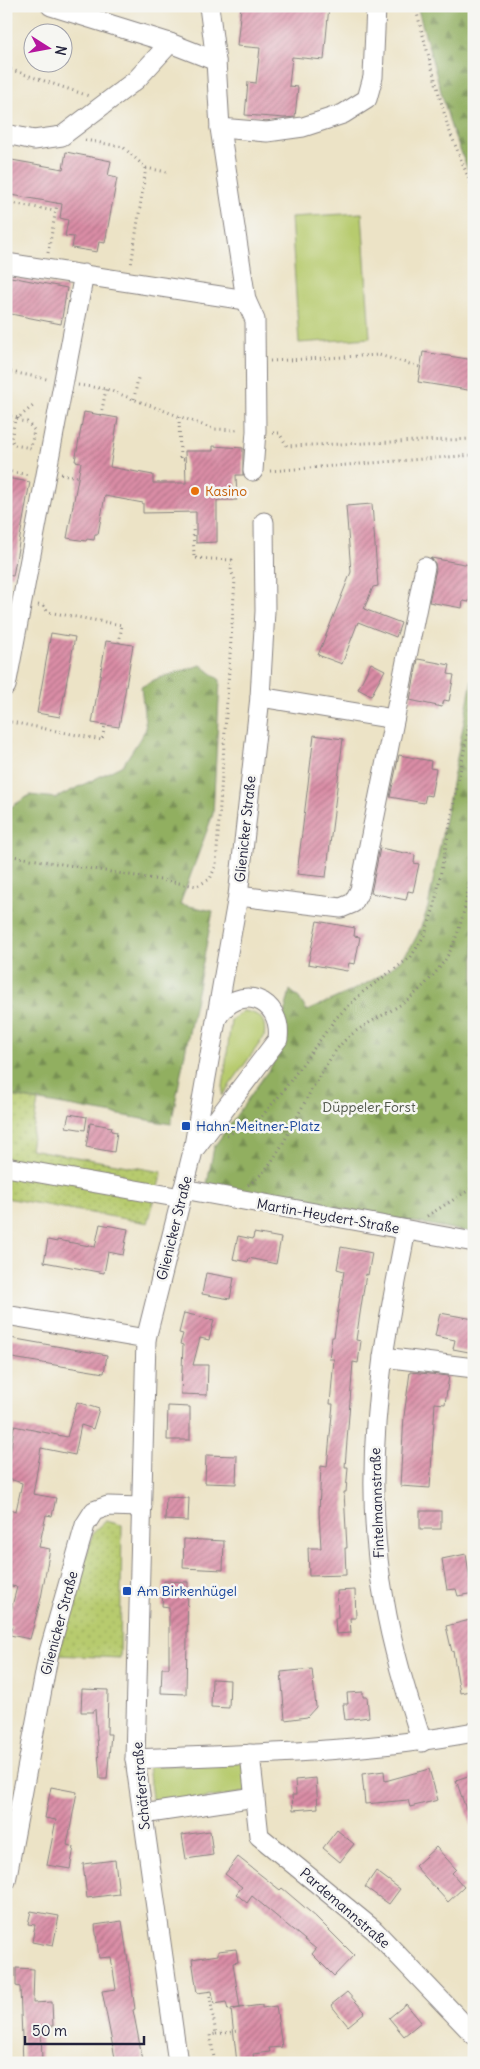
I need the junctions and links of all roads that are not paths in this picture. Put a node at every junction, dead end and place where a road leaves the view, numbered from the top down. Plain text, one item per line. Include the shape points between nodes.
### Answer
1 (51, 6) edge
2 (209, 6) edge
3 (376, 6) edge
4 (170, 43) junction
5 (216, 62) junction
6 (220, 128) junction
7 (6, 134) edge
8 (6, 263) edge
9 (84, 274) junction
10 (246, 300) junction
11 (261, 468) road end
12 (264, 522) dead end
13 (425, 567) dead end
14 (6, 686) edge
15 (260, 697) junction
16 (394, 719) junction
17 (238, 896) junction
18 (217, 1018) junction
19 (193, 1151) junction
20 (6, 1168) edge
21 (182, 1194) junction
22 (406, 1230) junction
23 (474, 1242) edge
24 (6, 1315) edge
25 (146, 1339) junction
26 (383, 1357) junction
27 (474, 1368) edge
28 (142, 1507) junction
29 (474, 1732) edge
30 (422, 1742) junction
31 (250, 1754) junction
32 (135, 1759) junction
33 (255, 1797) junction
34 (143, 1814) junction
35 (6, 1881) edge
36 (471, 2027) edge
37 (178, 2063) edge

1 - 4 street
2 - 5 street
3 - 6 street via 372,77 367,99 343,114 303,127 268,132
4 - 5 street
4 - 7 street via 136,80 62,136 34,140
5 - 6 street
6 - 10 street
8 - 9 street
9 - 10 street
9 - 14 street
10 - 11 street via 255,320 256,431
12 - 15 street, Glienicker Straße via 265,611
13 - 16 street
15 - 16 street
15 - 17 street, Glienicker Straße
16 - 17 street via 360,890 353,903 341,908
17 - 18 street, Glienicker Straße
18 - 19 street, Glienicker Straße
18 - 19 street via 229,1003 238,999 254,999 268,1006 274,1014 278,1022 278,1039
19 - 21 street, Glienicker Straße
20 - 21 street, Martin-Heydert-Straße
21 - 22 street, Martin-Heydert-Straße
21 - 25 street, Glienicker Straße
22 - 23 street, Martin-Heydert-Straße
22 - 26 street, Fintelmannstraße
24 - 25 street
25 - 28 street, Glienicker Straße
26 - 27 street
26 - 30 street, Fintelmannstraße via 374,1447 377,1547 394,1654
28 - 32 street, Schäferstraße
28 - 35 street, Glienicker Straße via 108,1506 94,1511 85,1525 49,1652
29 - 30 street
30 - 31 street
31 - 32 street
31 - 33 street, Pardemannstraße
32 - 34 street, Schäferstraße
33 - 34 street
33 - 36 street, Pardemannstraße via 259,1836 374,1930
34 - 37 street, Schäferstraße

